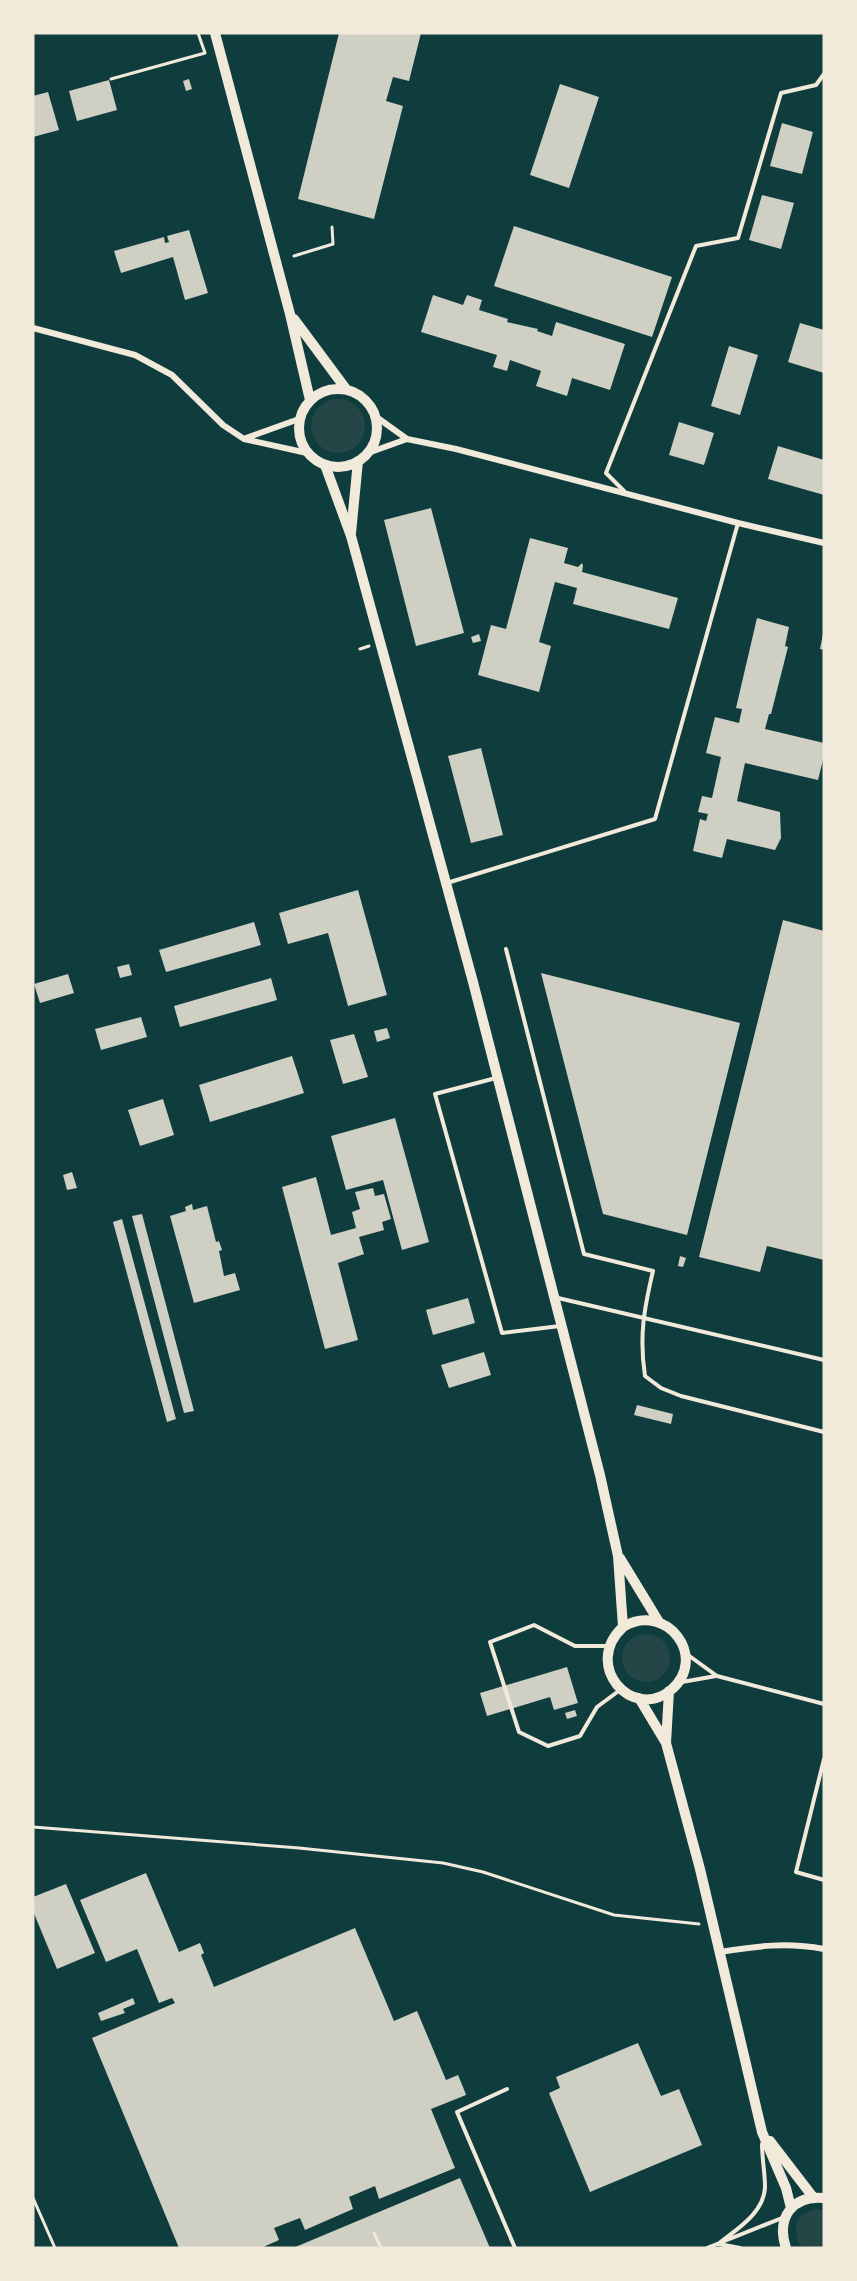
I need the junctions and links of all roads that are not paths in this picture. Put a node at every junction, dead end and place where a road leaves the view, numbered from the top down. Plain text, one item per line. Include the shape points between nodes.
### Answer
1 (215, 33) edge
2 (824, 74) edge
3 (290, 314) junction
4 (33, 328) edge
5 (346, 389) junction
6 (310, 400) junction
7 (375, 416) junction
8 (299, 419) junction
9 (244, 439) junction
10 (407, 439) junction
11 (307, 453) junction
12 (368, 453) junction
13 (358, 461) junction
14 (325, 465) junction
15 (624, 492) junction
16 (738, 523) junction
17 (351, 536) junction
18 (824, 543) edge
19 (446, 884) junction
20 (506, 948) dead end
21 (497, 1078) junction
22 (554, 1298) junction
23 (642, 1319) junction
24 (561, 1326) junction
25 (824, 1360) edge
26 (824, 1432) edge
27 (618, 1556) junction
28 (658, 1622) junction
29 (623, 1627) junction
30 (609, 1646) junction
31 (685, 1653) junction
32 (717, 1676) junction
33 (678, 1683) junction
34 (621, 1689) junction
35 (669, 1691) junction
36 (639, 1698) junction
37 (824, 1704) edge
38 (666, 1743) junction
39 (824, 1759) edge
40 (824, 1880) edge
41 (824, 1949) edge
42 (720, 1952) junction
43 (507, 2090) dead end
44 (762, 2132) junction
45 (819, 2198) edge
46 (788, 2212) junction
47 (718, 2244) junction
48 (515, 2248) edge
49 (707, 2248) edge
50 (740, 2248) edge
51 (786, 2248) edge

1 - 3 main road
2 - 15 lane via 816,85 781,93 738,238 696,246 606,473
3 - 5 main road
3 - 6 main road
4 - 9 street via 135,355 172,375 223,425
5 - 6 main road via 330,389
5 - 7 main road via 367,402
6 - 8 main road
7 - 10 street
7 - 12 main road via 376,436
8 - 9 street
8 - 11 main road via 300,437
9 - 11 street
10 - 12 street
10 - 15 street
11 - 14 main road
12 - 13 main road
13 - 14 main road via 342,467
13 - 17 main road
14 - 17 main road
15 - 16 street
16 - 18 street
16 - 19 lane via 655,819
17 - 19 main road
19 - 21 main road
20 - 23 lane via 584,1254 653,1271
21 - 22 main road
21 - 24 lane via 435,1094 502,1333
22 - 23 lane
22 - 24 main road
23 - 25 lane
23 - 26 lane via 645,1376 661,1388
24 - 27 main road
27 - 28 main road
27 - 29 main road
28 - 29 main road via 643,1620
28 - 31 main road via 676,1634
29 - 30 main road
30 - 34 main road via 607,1665
30 - 34 lane via 575,1646 534,1625 490,1642 519,1732 548,1746 580,1736 597,1707
31 - 32 lane
31 - 33 main road
32 - 33 lane
32 - 37 lane
33 - 35 main road
34 - 36 main road
35 - 36 main road via 657,1697
35 - 38 main road
36 - 38 main road
38 - 42 main road
39 - 40 lane via 796,1872
41 - 42 street via 798,1944 763,1945
42 - 44 main road
43 - 48 lane via 457,2112
44 - 45 main road
44 - 46 main road via 786,2188
44 - 47 lane via 763,2198 750,2218
45 - 46 main road via 805,2199
46 - 47 lane
46 - 51 main road via 782,2227
47 - 49 lane
47 - 50 lane

